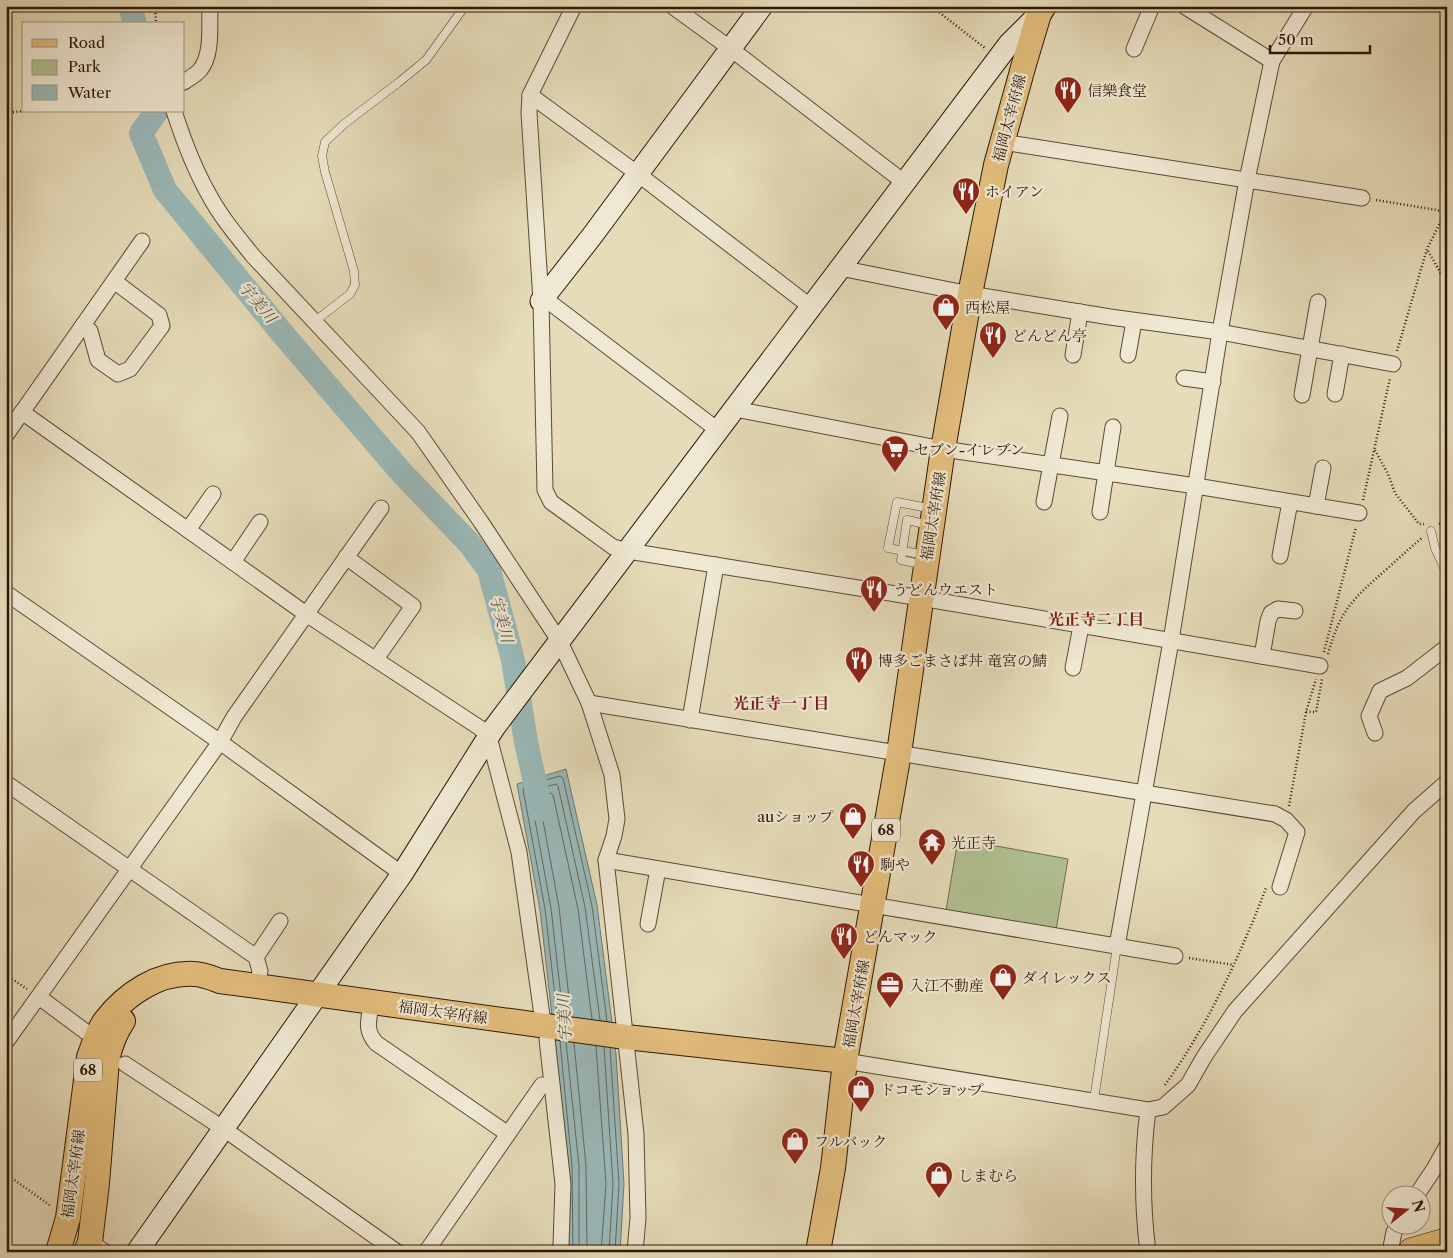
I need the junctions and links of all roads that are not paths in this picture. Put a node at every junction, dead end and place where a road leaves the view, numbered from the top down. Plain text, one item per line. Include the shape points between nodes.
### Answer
1 (210, 6) edge
2 (465, 6) edge
3 (574, 6) edge
4 (672, 6) edge
5 (762, 6) edge
6 (1152, 6) edge
7 (1184, 6) edge
8 (1306, 6) edge
9 (1041, 10) edge
10 (731, 49) junction
11 (1134, 49) dead end
12 (1272, 61) junction
13 (185, 81) edge
14 (530, 95) junction
15 (174, 112) edge
16 (1002, 142) junction
17 (638, 174) junction
18 (1248, 180) junction
19 (905, 184) junction
20 (1362, 198) road end
21 (142, 241) dead end
22 (840, 268) junction
23 (114, 281) junction
24 (970, 294) junction
25 (542, 300) junction
26 (1318, 302) dead end
27 (811, 307) junction
28 (1080, 312) junction
29 (315, 321) junction
30 (1134, 321) junction
31 (83, 326) junction
32 (1220, 332) junction
33 (1310, 349) junction
34 (1342, 354) junction
35 (1073, 355) dead end
36 (1128, 355) dead end
37 (1393, 364) road end
38 (1184, 378) dead end
39 (1213, 382) junction
40 (1335, 394) dead end
41 (1302, 395) dead end
42 (735, 409) junction
43 (22, 412) junction
44 (1060, 416) dead end
45 (1113, 427) dead end
46 (719, 431) junction
47 (6, 435) edge
48 (943, 449) junction
49 (1051, 465) junction
50 (1323, 468) dead end
51 (1106, 473) junction
52 (1196, 486) junction
53 (214, 494) dead end
54 (1044, 502) dead end
55 (1290, 502) junction
56 (1316, 506) junction
57 (381, 508) dead end
58 (1100, 512) dead end
59 (1360, 513) road end
60 (933, 517) junction
61 (260, 522) dead end
62 (1430, 528) road end
63 (188, 530) junction
64 (628, 551) junction
65 (902, 551) junction
66 (1280, 556) dead end
67 (346, 557) junction
68 (926, 560) junction
69 (233, 562) junction
70 (716, 565) junction
71 (1447, 574) edge
72 (6, 593) edge
73 (921, 598) junction
74 (1295, 611) dead end
75 (306, 614) junction
76 (1081, 626) junction
77 (1171, 641) junction
78 (1447, 647) edge
79 (554, 649) junction
80 (1262, 656) junction
81 (376, 659) junction
82 (1324, 664) road end
83 (1073, 668) dead end
84 (589, 703) junction
85 (690, 720) junction
86 (492, 732) junction
87 (1376, 734) dead end
88 (220, 742) junction
89 (899, 753) junction
90 (1447, 782) edge
91 (6, 784) edge
92 (1143, 793) junction
93 (606, 860) junction
94 (128, 869) junction
95 (658, 869) junction
96 (402, 874) junction
97 (1274, 883) road end
98 (874, 906) junction
99 (280, 921) dead end
100 (648, 924) dead end
101 (1117, 946) junction
102 (1175, 956) road end
103 (256, 957) junction
104 (220, 981) junction
105 (258, 986) junction
106 (316, 994) junction
107 (39, 997) junction
108 (372, 1002) junction
109 (544, 1027) junction
110 (86, 1032) dead end
111 (626, 1037) junction
112 (6, 1042) edge
113 (845, 1061) junction
114 (125, 1064) dead end
115 (542, 1085) dead end
116 (1094, 1100) junction
117 (1148, 1110) junction
118 (224, 1129) junction
119 (508, 1134) junction
120 (1447, 1146) edge
121 (1423, 1186) edge
122 (1402, 1236) edge
123 (1447, 1242) edge
124 (94, 1248) edge
125 (58, 1252) edge
126 (137, 1252) edge
127 (397, 1252) edge
128 (426, 1252) edge
129 (559, 1252) edge
130 (635, 1252) edge
131 (818, 1252) edge
132 (1148, 1252) edge
133 (1390, 1252) edge

1 - 13 street via 209,50 199,71
2 - 29 lane via 426,60 325,142 322,156 325,172 354,271 354,285 350,294
3 - 14 street
4 - 10 street
5 - 10 street
6 - 11 street
7 - 12 street
8 - 12 street
9 - 16 main road, 福岡太宰府線 / 68
9 - 19 street via 998,58
10 - 17 street
10 - 19 street
12 - 18 street
14 - 17 street
14 - 25 street
15 - 29 street via 208,193 229,226
16 - 18 street
16 - 24 main road, 福岡太宰府線 / 68
17 - 25 street
17 - 27 street
18 - 20 street
18 - 32 street
19 - 22 street
21 - 23 street
22 - 24 street
22 - 27 street
23 - 31 street
23 - 31 street via 159,315 162,326 130,369 118,374 98,360 90,331
24 - 28 street
24 - 48 main road, 福岡太宰府線 / 68
25 - 46 street
25 - 64 street via 545,490 551,502 563,511 613,547
26 - 33 street
27 - 42 street
28 - 30 street
28 - 35 street
29 - 79 street via 418,432 481,522
30 - 32 street
30 - 36 street
31 - 43 street
32 - 33 street
32 - 39 street
33 - 34 street
33 - 41 street
34 - 37 street
34 - 40 street
38 - 39 street
39 - 52 street
42 - 46 street
42 - 48 street
43 - 47 street
43 - 63 street
44 - 49 street
45 - 51 street
46 - 64 street
48 - 49 street
48 - 60 main road, 福岡太宰府線 / 68
49 - 51 street
49 - 54 street
50 - 56 street
51 - 52 street
51 - 58 street
52 - 55 street
52 - 77 street
53 - 63 street
55 - 56 street
55 - 66 street
56 - 59 street
57 - 67 street
60 - 65 lane via 907,520
60 - 65 lane via 897,502 888,548
60 - 68 main road, 福岡太宰府線 / 68
61 - 69 street
62 - 71 lane
63 - 69 street
64 - 70 street
64 - 79 street
65 - 68 lane
67 - 75 street
67 - 81 street via 413,606
68 - 73 main road, 福岡太宰府線 / 68
69 - 75 street
70 - 73 street
70 - 85 street
72 - 88 street
73 - 76 street
73 - 89 main road, 福岡太宰府線 / 68
74 - 80 street via 1278,609 1271,613
75 - 81 street
75 - 88 street
76 - 77 street
76 - 83 street
77 - 80 street
77 - 92 street
78 - 87 street via 1407,678 1380,691 1369,716
79 - 84 street
79 - 86 street
80 - 82 street
81 - 86 street via 480,728
84 - 85 street
84 - 93 street via 612,775 617,819
85 - 89 street
86 - 96 street
86 - 109 street via 519,852
88 - 94 street
88 - 96 street
89 - 92 street
89 - 98 main road, 福岡太宰府線 / 68
90 - 117 street via 1414,811 1235,1011 1188,1085 1163,1107
91 - 94 street
92 - 97 street via 1275,814 1286,820 1297,832
92 - 101 street
93 - 95 street
93 - 111 street
94 - 103 street
94 - 107 street
95 - 98 street
95 - 100 street
96 - 106 street
98 - 101 street
98 - 113 main road, 福岡太宰府線 / 68
99 - 103 street
101 - 102 street
101 - 116 lane
103 - 105 street via 260,971
104 - 105 main road, 福岡太宰府線 / 68
104 - 124 main road, 福岡太宰府線 / 68 via 172,987 130,1011 116,1031 107,1061
104 - 125 main road, 福岡太宰府線 / 68 via 195,974 169,976 146,985 124,1000 105,1022 89,1057 68,1218
105 - 106 main road, 福岡太宰府線 / 68
106 - 108 main road, 福岡太宰府線 / 68
106 - 118 street
107 - 110 street
107 - 112 street
108 - 109 main road, 福岡太宰府線 / 68
108 - 119 street via 368,1030 376,1043
109 - 111 main road, 福岡太宰府線 / 68
109 - 129 street via 563,1184
111 - 113 main road, 福岡太宰府線 / 68
111 - 130 street via 636,1134 638,1218
113 - 116 street
113 - 131 main road, 福岡太宰府線 / 68 via 834,1168
114 - 118 street
115 - 119 street
116 - 117 street
117 - 132 street via 1143,1147
118 - 126 street
118 - 127 street
119 - 128 street
120 - 121 street
122 - 123 highway
122 - 133 street

